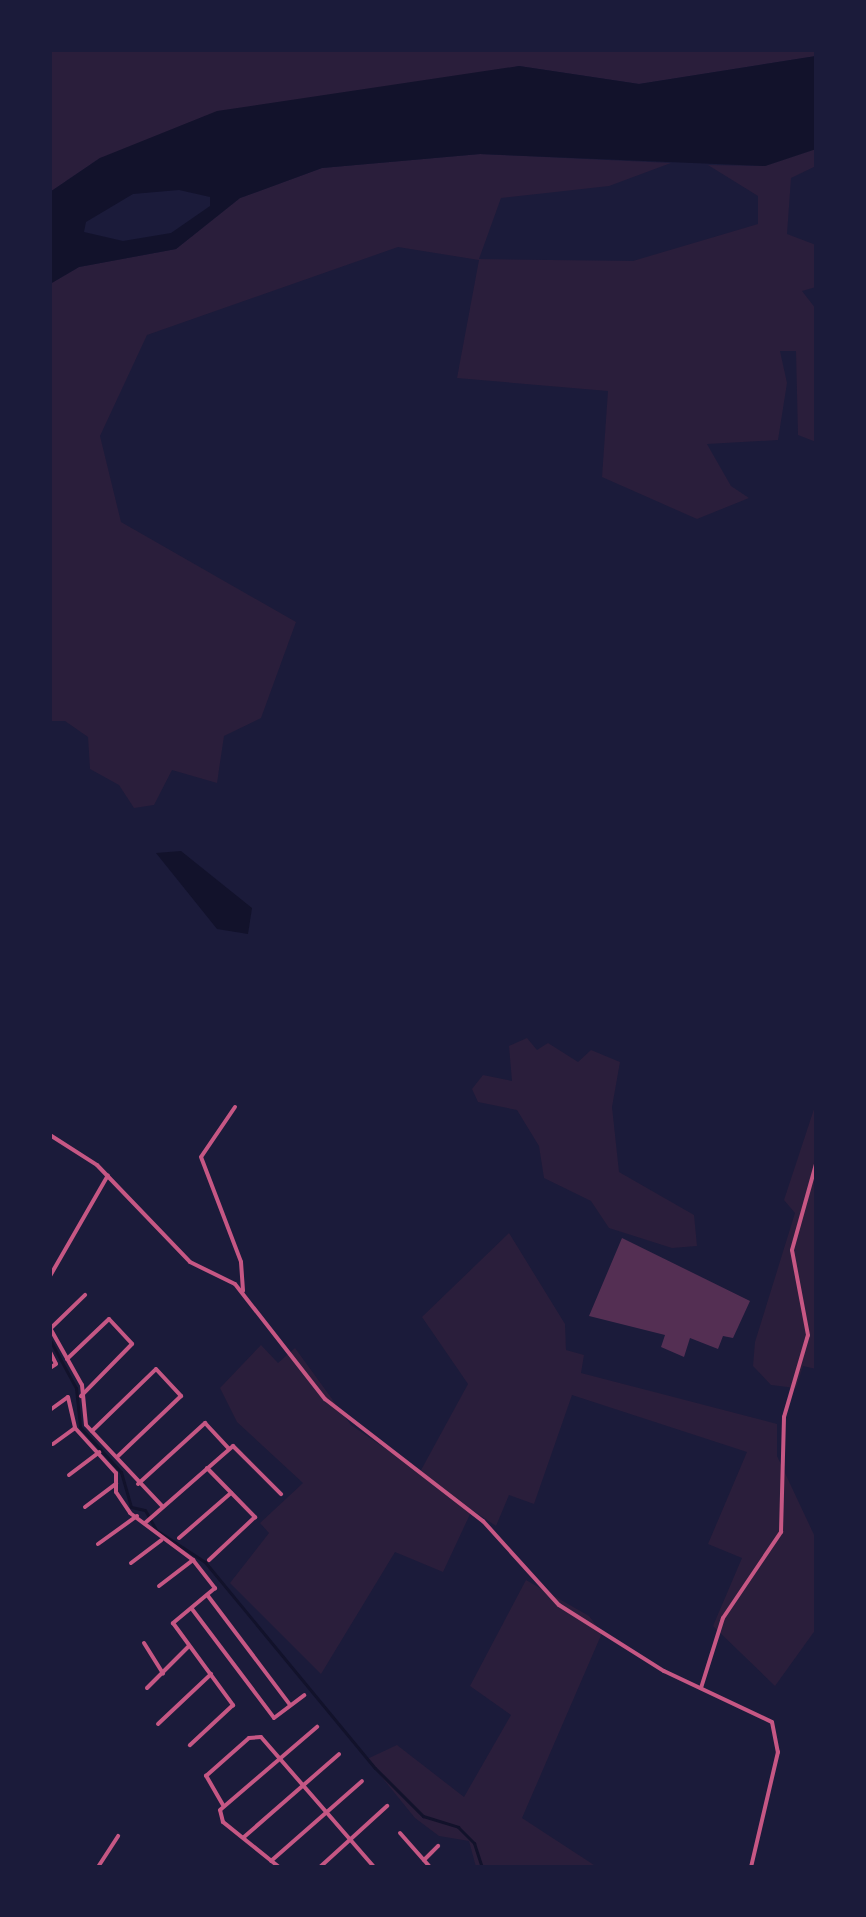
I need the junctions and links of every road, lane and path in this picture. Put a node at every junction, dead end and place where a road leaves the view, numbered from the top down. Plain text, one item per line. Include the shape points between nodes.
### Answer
1 (235, 1107) dead end
2 (50, 1135) edge
3 (816, 1164) edge
4 (108, 1175) junction
5 (50, 1276) edge
6 (243, 1294) junction
7 (85, 1295) dead end
8 (50, 1328) edge
9 (808, 1335) junction
10 (816, 1337) edge
11 (50, 1352) edge
12 (67, 1359) junction
13 (50, 1368) edge
14 (80, 1397) junction
15 (50, 1410) edge
16 (75, 1428) junction
17 (92, 1431) junction
18 (53, 1444) dead end
19 (229, 1449) junction
20 (99, 1452) junction
21 (117, 1457) junction
22 (207, 1468) junction
23 (69, 1475) dead end
24 (118, 1482) junction
25 (138, 1484) junction
26 (231, 1493) junction
27 (281, 1494) dead end
28 (85, 1507) dead end
29 (163, 1507) junction
30 (137, 1516) junction
31 (145, 1523) junction
32 (179, 1538) dead end
33 (161, 1540) junction
34 (98, 1544) dead end
35 (193, 1560) junction
36 (209, 1560) dead end
37 (131, 1563) dead end
38 (159, 1586) dead end
39 (208, 1596) junction
40 (192, 1608) junction
41 (144, 1643) dead end
42 (189, 1646) junction
43 (163, 1673) junction
44 (211, 1674) junction
45 (147, 1688) dead end
46 (701, 1688) junction
47 (304, 1695) dead end
48 (290, 1705) junction
49 (158, 1724) dead end
50 (317, 1727) dead end
51 (190, 1745) dead end
52 (339, 1754) dead end
53 (279, 1758) junction
54 (362, 1781) dead end
55 (303, 1786) junction
56 (223, 1805) junction
57 (387, 1806) dead end
58 (324, 1812) junction
59 (400, 1833) dead end
60 (118, 1836) dead end
61 (244, 1838) junction
62 (350, 1839) junction
63 (438, 1846) dead end
64 (424, 1860) junction
65 (271, 1861) junction
66 (98, 1867) edge
67 (279, 1867) edge
68 (320, 1867) edge
69 (374, 1867) edge
70 (430, 1867) edge
71 (751, 1867) edge

1 - 6 street via 201,1157 241,1262
2 - 4 street
3 - 9 street via 792,1250
4 - 5 street
4 - 6 street via 180,1253
6 - 46 street via 325,1399 483,1521 540,1589
7 - 8 street
8 - 12 street
9 - 10 street
9 - 46 street via 784,1417 781,1532 723,1618
11 - 13 street via 56,1364
12 - 14 street
12 - 14 street via 109,1319 132,1344
14 - 17 street
15 - 16 street via 68,1397
16 - 18 street
16 - 20 street
17 - 21 street
17 - 21 street via 156,1369 181,1396
19 - 22 street
19 - 25 street via 205,1423
19 - 27 street
20 - 23 street
20 - 24 street
21 - 25 street
22 - 26 street
22 - 29 street
24 - 28 street
24 - 30 street via 116,1492
25 - 29 street
26 - 32 street
26 - 36 street via 255,1517
29 - 31 street
30 - 31 street
30 - 34 street
31 - 33 street
33 - 35 street
33 - 37 street
35 - 38 street
35 - 39 street via 215,1588
39 - 40 street
39 - 48 street
40 - 42 street via 173,1623
40 - 48 street via 274,1718
41 - 43 street
42 - 43 street
42 - 44 street
43 - 45 street
44 - 49 street
44 - 51 street via 233,1705
46 - 71 street via 762,1714 780,1736
47 - 48 street
50 - 53 street
52 - 55 street
53 - 55 street
53 - 56 street
53 - 56 street via 261,1737 249,1738 206,1776
54 - 58 street
55 - 58 street
55 - 61 street
56 - 61 street via 219,1816
57 - 62 street
58 - 62 street
58 - 65 street
59 - 64 street
60 - 66 street
61 - 65 street
62 - 68 street
62 - 69 street
63 - 64 street
64 - 70 street
65 - 67 street

